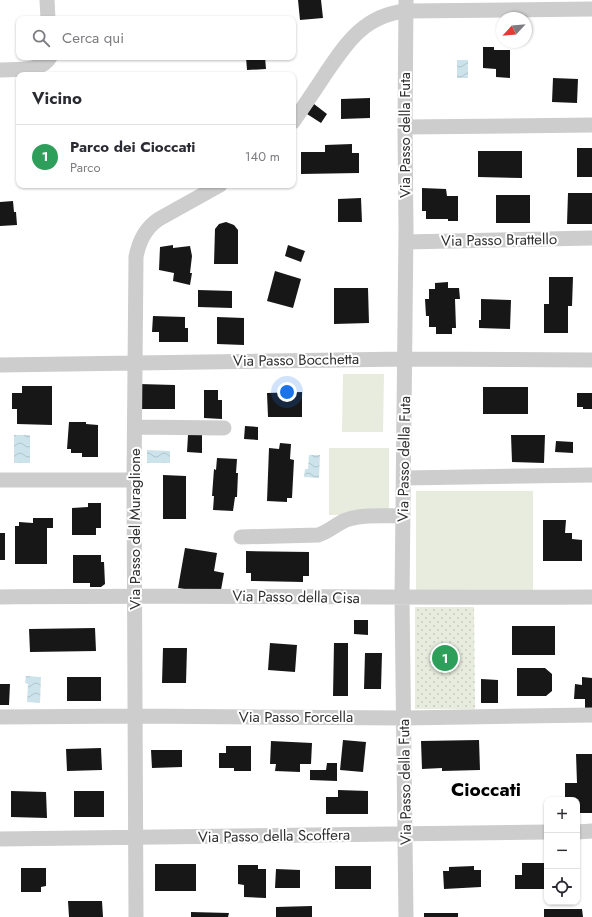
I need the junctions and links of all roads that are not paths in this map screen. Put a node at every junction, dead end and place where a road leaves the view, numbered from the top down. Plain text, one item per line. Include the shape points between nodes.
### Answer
1 (47, 0) edge
2 (406, 6) edge
3 (592, 8) edge
4 (48, 16) edge
5 (48, 60) edge
6 (0, 70) edge
7 (296, 118) edge
8 (592, 125) edge
9 (405, 127) junction
10 (214, 188) edge
11 (592, 238) edge
12 (406, 242) junction
13 (405, 359) junction
14 (592, 360) edge
15 (135, 363) junction
16 (0, 365) edge
17 (135, 427) junction
18 (224, 428) dead end
19 (592, 475) edge
20 (404, 478) junction
21 (0, 480) edge
22 (134, 480) junction
23 (403, 516) junction
24 (241, 537) dead end
25 (135, 596) junction
26 (592, 597) edge
27 (0, 598) edge
28 (402, 598) junction
29 (592, 715) edge
30 (136, 716) junction
31 (0, 717) edge
32 (404, 718) junction
33 (592, 831) edge
34 (544, 832) edge
35 (580, 832) edge
36 (405, 834) junction
37 (136, 838) junction
38 (0, 839) edge
39 (136, 917) edge
40 (406, 917) edge

1 - 4 street
2 - 3 street
2 - 7 street via 368,24 351,38
2 - 9 street, Via Passo della Futa
5 - 6 street via 35,68
8 - 9 street
9 - 12 street, Via Passo della Futa
10 - 15 street, Via Passo del Muraglione via 159,218 150,225 140,240 136,257
11 - 12 street, Via Passo Brattello
12 - 13 street, Via Passo della Futa
13 - 14 street, Via Passo Bocchetta
13 - 15 street, Via Passo Bocchetta
13 - 20 street, Via Passo della Futa
15 - 16 street, Via Passo Bocchetta
15 - 17 street, Via Passo del Muraglione
17 - 18 street
17 - 22 street, Via Passo del Muraglione
19 - 20 street
20 - 23 street, Via Passo della Futa
21 - 22 street
22 - 25 street, Via Passo del Muraglione
23 - 24 street via 355,518 342,522 330,531 315,535
23 - 28 street, Via Passo della Futa
25 - 27 street, Via Passo della Cisa
25 - 28 street, Via Passo della Cisa
25 - 30 street, Via Passo del Muraglione
26 - 28 street, Via Passo della Cisa
28 - 32 street, Via Passo della Futa
29 - 32 street, Via Passo Forcella
30 - 31 street, Via Passo Forcella
30 - 32 street, Via Passo Forcella
30 - 37 street, Via Passo del Muraglione
32 - 36 street, Via Passo della Futa
33 - 35 street
34 - 36 street, Via Passo della Scoffera
36 - 37 street, Via Passo della Scoffera
36 - 40 street, Via Passo della Futa
37 - 38 street, Via Passo della Scoffera
37 - 39 street, Via Passo del Muraglione

